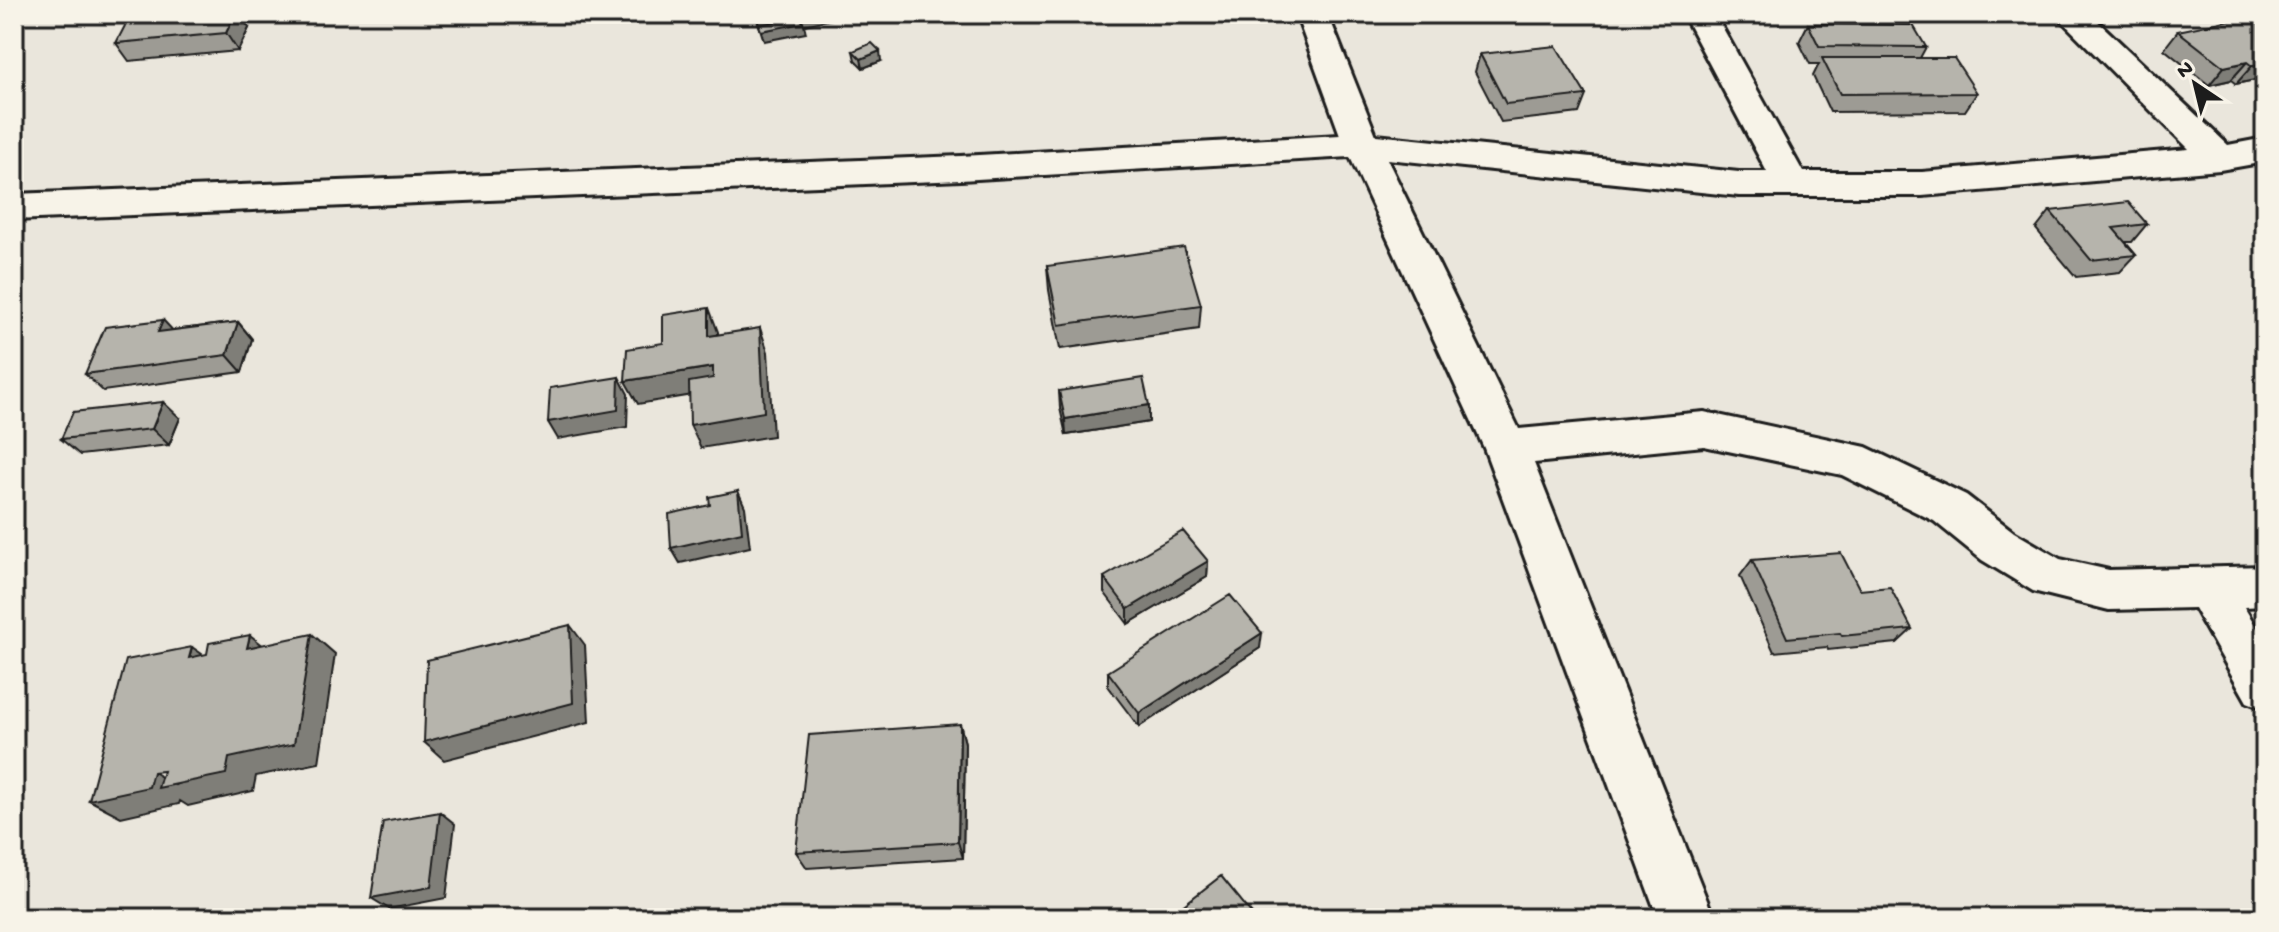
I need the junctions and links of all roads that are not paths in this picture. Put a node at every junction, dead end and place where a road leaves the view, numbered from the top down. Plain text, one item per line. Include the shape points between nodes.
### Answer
1 (1312, 14) edge
2 (1699, 14) edge
3 (2071, 14) edge
4 (1362, 145) junction
5 (2265, 150) edge
6 (2220, 158) junction
7 (1792, 184) junction
8 (14, 207) edge
9 (1506, 448) junction
10 (2265, 586) edge
11 (2207, 587) junction
12 (2265, 686) edge
13 (1686, 918) edge

1 - 4 street
2 - 7 street
3 - 6 street
4 - 7 street via 1739,184
4 - 8 street via 961,168
4 - 9 street
5 - 6 street
6 - 7 street via 1922,184
9 - 11 street via 1704,429 1851,459 1950,508 1998,546 2050,577 2109,590
9 - 13 street
10 - 11 street
11 - 12 street

